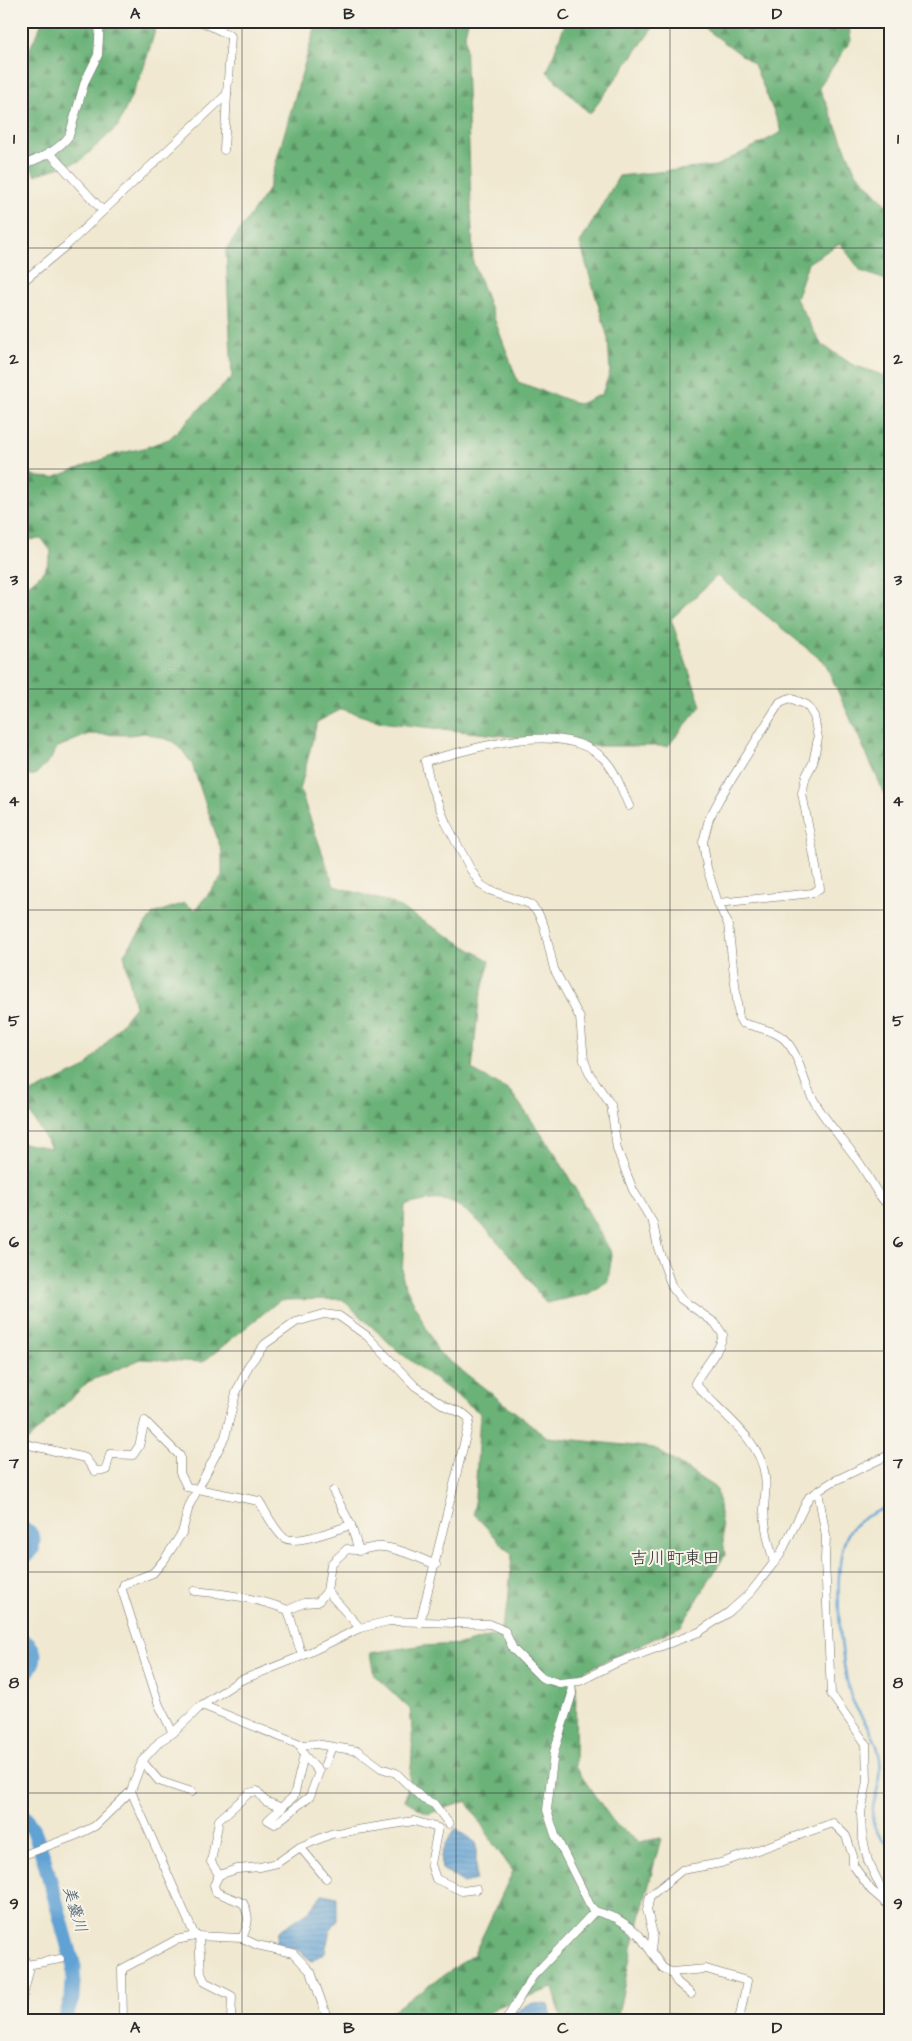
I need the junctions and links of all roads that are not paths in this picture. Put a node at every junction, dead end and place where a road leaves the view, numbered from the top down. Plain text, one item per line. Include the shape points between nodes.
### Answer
1 (100, 21) edge
2 (200, 21) edge
3 (227, 94) junction
4 (224, 150) dead end
5 (50, 152) junction
6 (21, 165) edge
7 (103, 211) junction
8 (22, 281) edge
9 (629, 806) dead end
10 (718, 903) junction
11 (891, 1208) edge
12 (21, 1443) edge
13 (891, 1454) edge
14 (196, 1490) junction
15 (333, 1490) dead end
16 (818, 1492) junction
17 (350, 1525) junction
18 (359, 1551) junction
19 (774, 1563) junction
20 (436, 1565) junction
21 (194, 1591) dead end
22 (326, 1592) junction
23 (288, 1610) junction
24 (420, 1623) junction
25 (360, 1628) junction
26 (302, 1656) junction
27 (571, 1683) junction
28 (202, 1705) junction
29 (174, 1733) junction
30 (300, 1745) junction
31 (331, 1749) junction
32 (304, 1755) junction
33 (142, 1761) junction
34 (325, 1764) dead end
35 (131, 1791) junction
36 (192, 1792) dead end
37 (282, 1808) junction
38 (449, 1824) dead end
39 (300, 1847) junction
40 (21, 1856) edge
41 (219, 1875) junction
42 (326, 1878) dead end
43 (477, 1889) dead end
44 (890, 1907) edge
45 (595, 1911) junction
46 (197, 1936) junction
47 (242, 1938) junction
48 (21, 1951) edge
49 (651, 1952) junction
50 (60, 1959) dead end
51 (27, 1966) junction
52 (671, 1972) junction
53 (691, 1994) dead end
54 (21, 2004) edge
55 (123, 2020) edge
56 (231, 2020) edge
57 (328, 2020) edge
58 (506, 2020) edge
59 (739, 2020) edge

1 - 5 street via 98,55 85,81 69,136 64,144
2 - 3 street via 231,36
3 - 4 street
3 - 7 street
5 - 6 street
5 - 7 street
7 - 8 street
9 - 19 street via 605,760 581,744 558,739 516,740 425,761 446,823 481,885 530,904 538,913 554,969 580,1018 584,1060 589,1073 612,1105 617,1149 633,1190 652,1223 668,1280 681,1299 715,1323 723,1335 721,1345 695,1383 734,1424 759,1457 765,1476 766,1536
10 - 10 street via 703,842 709,819 773,712 780,702 790,698 807,705 814,716 818,738 802,793 820,888 813,893
10 - 11 street via 728,924 738,1018 742,1023 785,1039 811,1096 829,1125 859,1161 874,1190
12 - 14 street via 85,1458 95,1471 106,1470 110,1454 132,1455 139,1446 145,1421 180,1456 180,1473 186,1487
13 - 16 street
14 - 17 street via 259,1501 283,1538 291,1540
14 - 20 street via 225,1437 236,1394 249,1366 265,1344 302,1320 324,1314 338,1316 367,1336 415,1386 470,1419
14 - 29 street via 182,1533 164,1560 153,1573 124,1584 122,1590 159,1705
15 - 17 street
16 - 19 street via 809,1497
16 - 44 street via 826,1536 832,1694 866,1744 867,1781 861,1813 862,1835 868,1861
17 - 18 street
18 - 20 street via 380,1546
18 - 22 street via 348,1549 331,1564
19 - 27 street via 752,1592 699,1632
20 - 24 street
21 - 23 street via 264,1600
22 - 23 street via 318,1602 304,1603
22 - 25 street
23 - 26 street
24 - 25 street via 389,1621
24 - 27 street via 490,1624 505,1630 514,1648 542,1678
25 - 26 street
26 - 28 street via 239,1681
27 - 45 street via 572,1694 554,1752 547,1810 555,1836
28 - 29 street
28 - 30 street
29 - 33 street via 160,1741
30 - 31 street via 316,1744
30 - 32 street
31 - 34 street
31 - 38 street via 358,1751 381,1768 396,1773 423,1799 434,1804
32 - 37 street via 294,1796
32 - 37 street via 319,1772 310,1796 275,1824 268,1820
33 - 35 street
33 - 36 street via 159,1781
35 - 40 street via 95,1826
35 - 46 street
37 - 41 street via 265,1801 257,1791 249,1793 219,1820 211,1862
39 - 41 street via 277,1862 260,1868 238,1869
39 - 42 street
39 - 43 street via 331,1834 414,1821 438,1828 431,1864 436,1880 462,1891
41 - 47 street via 214,1885 216,1892 243,1903 248,1913 248,1926
44 - 49 street via 871,1890 853,1865 846,1836 833,1823 721,1863 682,1870 650,1896 647,1910 653,1934
45 - 49 street via 630,1927
45 - 58 street via 533,1976
46 - 47 street
46 - 55 street via 176,1940 122,1969
46 - 56 street via 200,1973 205,1982 232,1996
47 - 57 street via 257,1945 294,1953 311,1972
48 - 51 street
49 - 52 street via 663,1968
50 - 51 street
51 - 54 street via 29,1971
52 - 53 street
52 - 59 street via 706,1969 747,1981

